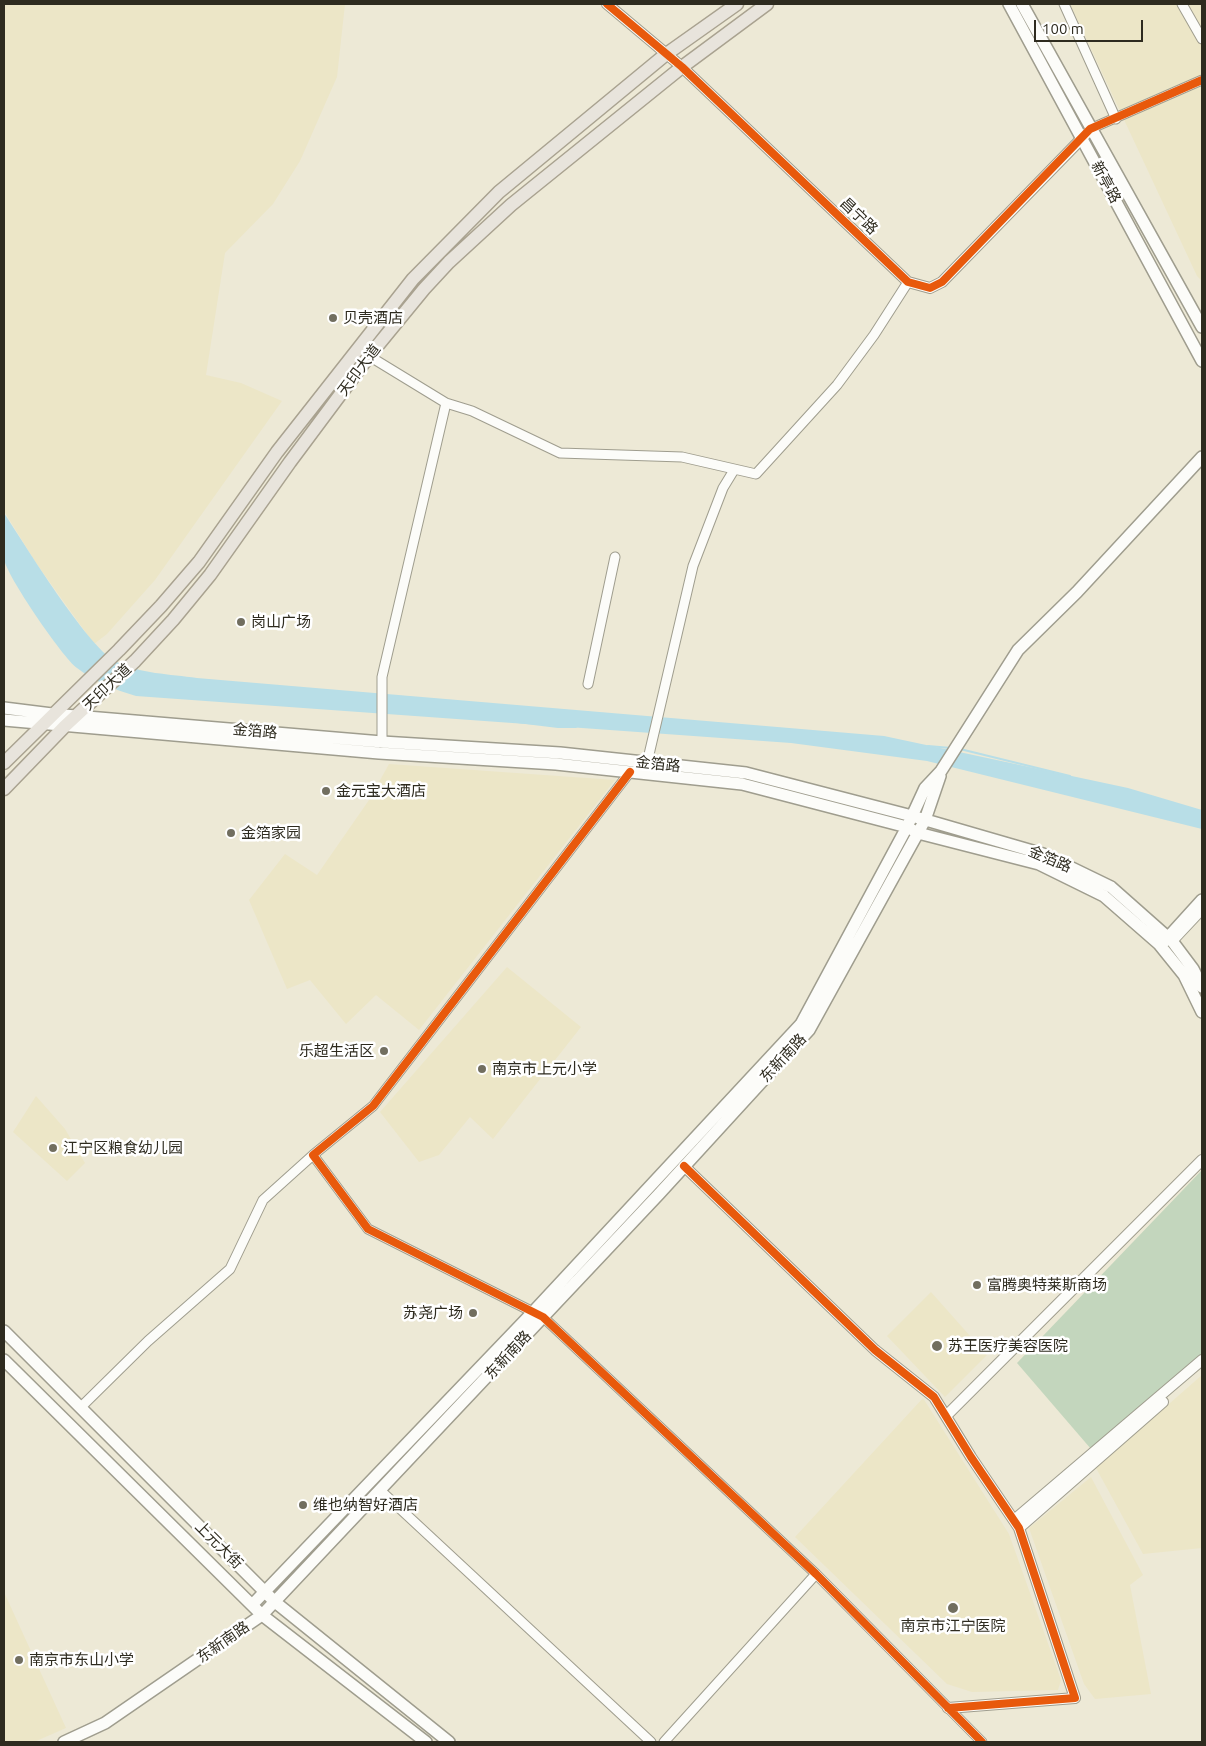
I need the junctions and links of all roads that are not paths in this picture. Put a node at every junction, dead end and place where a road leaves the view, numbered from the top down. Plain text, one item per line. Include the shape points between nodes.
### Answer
1 (607, 4) edge
2 (737, 4) edge
3 (767, 4) edge
4 (1009, 4) edge
5 (1022, 4) edge
6 (1064, 4) edge
7 (1182, 4) edge
8 (1202, 39) edge
9 (665, 55) junction
10 (682, 68) junction
11 (1202, 80) edge
12 (1116, 119) junction
13 (1086, 133) junction
14 (908, 282) junction
15 (1202, 327) edge
16 (369, 356) junction
17 (1202, 361) edge
18 (446, 403) junction
19 (1202, 457) edge
20 (734, 470) junction
21 (615, 557) dead end
22 (588, 684) dead end
23 (4, 708) edge
24 (52, 714) junction
25 (76, 716) junction
26 (4, 720) edge
27 (42, 725) junction
28 (64, 727) junction
29 (382, 742) junction
30 (4, 763) edge
31 (647, 763) junction
32 (941, 771) junction
33 (630, 772) junction
34 (4, 789) edge
35 (925, 820) junction
36 (910, 822) junction
37 (918, 832) junction
38 (1202, 900) edge
39 (1202, 908) edge
40 (1167, 942) junction
41 (1202, 987) edge
42 (1202, 1012) edge
43 (313, 1155) junction
44 (1202, 1160) edge
45 (684, 1166) junction
46 (538, 1314) junction
47 (4, 1331) edge
48 (4, 1360) edge
49 (1202, 1360) edge
50 (1202, 1368) edge
51 (81, 1407) junction
52 (946, 1416) junction
53 (381, 1491) junction
54 (1016, 1524) junction
55 (816, 1574) junction
56 (265, 1592) junction
57 (274, 1602) junction
58 (252, 1605) junction
59 (262, 1615) junction
60 (948, 1708) junction
61 (64, 1742) edge
62 (426, 1742) edge
63 (449, 1742) edge
64 (651, 1742) edge
65 (664, 1742) edge
66 (982, 1742) edge

1 - 9 street, 昌宁路
2 - 9 main road, 天印大道
3 - 10 main road, 天印大道
4 - 13 main road, 新亭路
5 - 13 main road, 新亭路
6 - 12 street
7 - 8 street
9 - 10 street, 昌宁路
9 - 24 main road, 天印大道 via 499,192 413,279 277,452 199,562 119,650
10 - 14 street, 昌宁路
10 - 16 main road, 天印大道 via 480,233 424,289
11 - 12 street
12 - 13 street
13 - 14 street via 942,282 930,288
13 - 15 main road, 新亭路
13 - 17 main road, 新亭路
14 - 20 street via 837,385 756,474
16 - 18 street
16 - 25 main road, 天印大道 via 210,575 135,661
18 - 20 street via 472,411 560,453 682,457
18 - 29 street via 382,677
19 - 32 main road via 1077,592 1018,650
20 - 31 street via 723,488 693,566
21 - 22 street
23 - 24 main road, 金箔路
24 - 25 main road, 金箔路
24 - 27 main road, 天印大道
25 - 28 main road, 天印大道
25 - 29 main road, 金箔路
26 - 27 main road, 金箔路
27 - 28 main road, 金箔路
27 - 30 main road, 天印大道
28 - 33 main road, 金箔路
28 - 34 main road, 天印大道
29 - 31 main road, 金箔路 via 560,753
31 - 36 main road, 金箔路 via 746,773
32 - 35 main road, 东新南路
32 - 36 main road, 东新南路 via 925,788
33 - 36 main road, 金箔路 via 742,784
33 - 43 street via 373,1106
35 - 36 main road, 金箔路
35 - 37 main road, 东新南路
35 - 40 main road, 金箔路 via 1043,854 1111,887
36 - 37 main road, 金箔路
36 - 46 main road, 东新南路 via 801,1024
37 - 40 main road, 金箔路 via 1039,864 1104,896
37 - 45 main road, 东新南路 via 810,1030
38 - 40 main road
39 - 40 street
40 - 41 main road, 金箔路 via 1193,969
40 - 42 main road, 金箔路
43 - 46 street via 368,1229
43 - 51 street via 262,1200 230,1269 148,1340
44 - 52 street
45 - 46 main road, 东新南路
45 - 52 street via 875,1350 934,1397
46 - 53 main road, 东新南路
46 - 55 street
46 - 56 main road, 东新南路
47 - 51 main road, 上元大街
48 - 58 main road, 上元大街
49 - 54 street
50 - 54 street
51 - 56 main road, 上元大街
52 - 54 street
53 - 57 main road, 东新南路
53 - 64 street
54 - 60 street via 1075,1698
55 - 60 street
55 - 65 street
56 - 57 main road, 上元大街
56 - 58 main road, 东新南路
57 - 59 main road, 东新南路
57 - 63 main road, 上元大街
58 - 59 main road, 上元大街
59 - 61 main road, 东新南路 via 105,1723
59 - 62 main road, 上元大街
60 - 66 street

